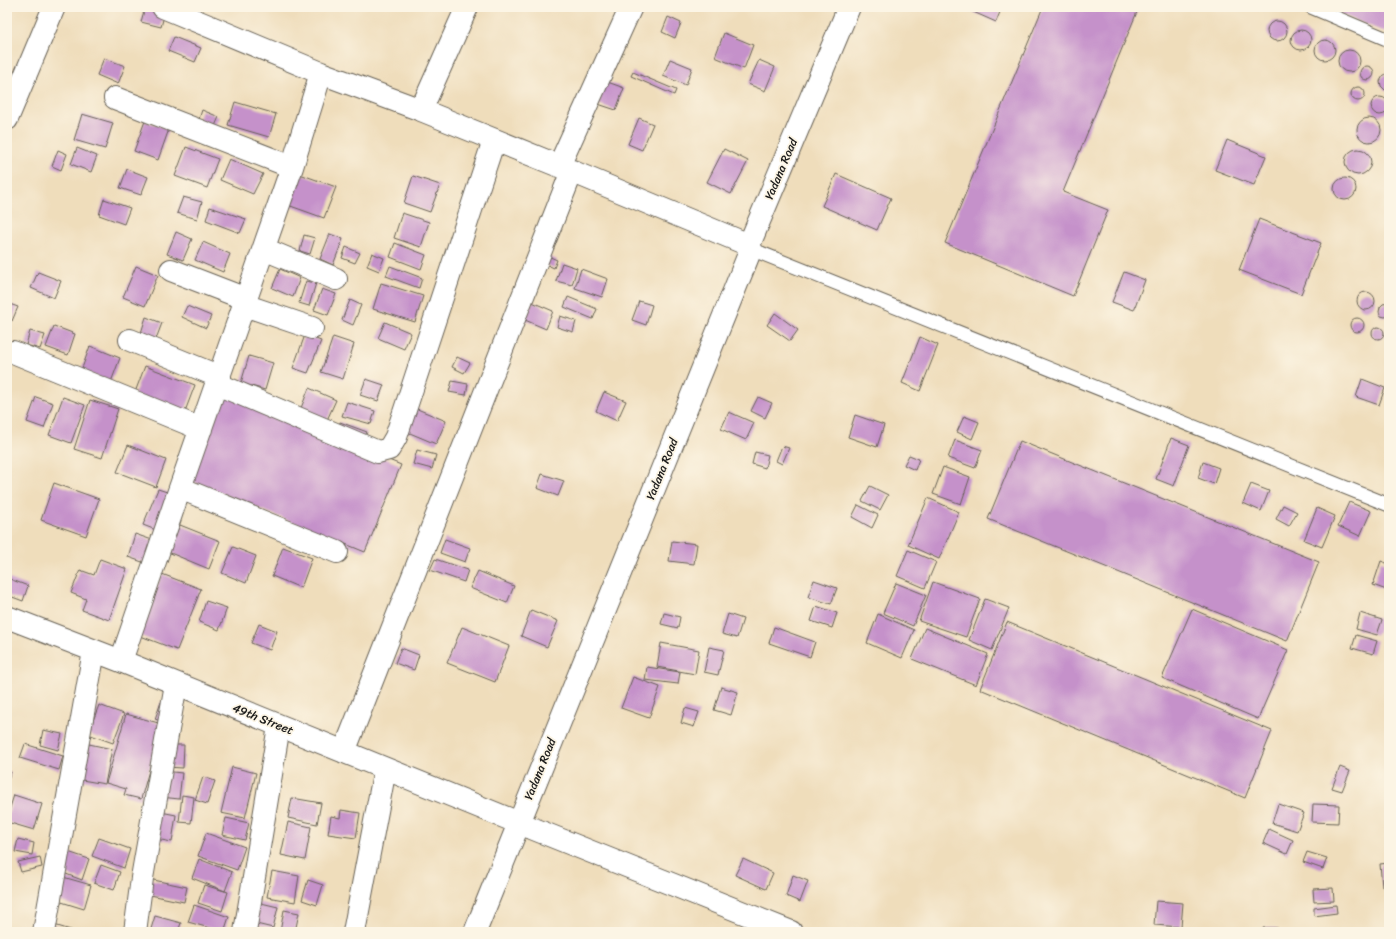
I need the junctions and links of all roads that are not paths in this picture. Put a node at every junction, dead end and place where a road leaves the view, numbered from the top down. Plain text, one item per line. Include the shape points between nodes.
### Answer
1 (54, 7) edge
2 (163, 7) edge
3 (467, 7) edge
4 (631, 7) edge
5 (850, 7) edge
6 (1311, 7) edge
7 (1389, 40) edge
8 (321, 73) junction
9 (13, 92) edge
10 (115, 98) dead end
11 (421, 110) junction
12 (7, 119) edge
13 (494, 140) junction
14 (292, 167) junction
15 (565, 168) junction
16 (750, 247) junction
17 (264, 249) junction
18 (171, 270) dead end
19 (336, 279) dead end
20 (245, 302) junction
21 (312, 328) dead end
22 (130, 340) dead end
23 (13, 352) dead end
24 (218, 380) junction
25 (202, 429) junction
26 (180, 488) junction
27 (1389, 505) edge
28 (337, 552) dead end
29 (7, 617) edge
30 (94, 651) junction
31 (121, 661) junction
32 (176, 684) junction
33 (279, 726) junction
34 (344, 752) junction
35 (385, 769) junction
36 (518, 823) junction
37 (44, 932) edge
38 (134, 932) edge
39 (245, 932) edge
40 (354, 932) edge
41 (475, 932) edge
42 (791, 932) edge

1 - 9 street
2 - 8 street
3 - 11 street
4 - 15 street
5 - 16 street, Yadana Road
6 - 7 lane
8 - 11 street
8 - 14 street
9 - 12 street
10 - 14 street
11 - 13 street
13 - 15 street
13 - 24 street via 390,449 378,452
14 - 17 street
15 - 16 street
15 - 34 street
16 - 27 lane
16 - 36 street, Yadana Road
17 - 19 street
17 - 20 street
18 - 20 street
20 - 21 street
20 - 24 street
22 - 24 street
23 - 25 street
24 - 25 street
25 - 26 street
26 - 28 street
26 - 31 street
29 - 30 street, 49th Street
30 - 31 street, 49th Street
30 - 37 street
31 - 32 street, 49th Street
32 - 33 street, 49th Street
32 - 38 street
33 - 34 street, 49th Street
33 - 39 street
34 - 35 street, 49th Street
35 - 36 street, 49th Street
35 - 40 street
36 - 41 street, Yadana Road
36 - 42 street, 49th Street

